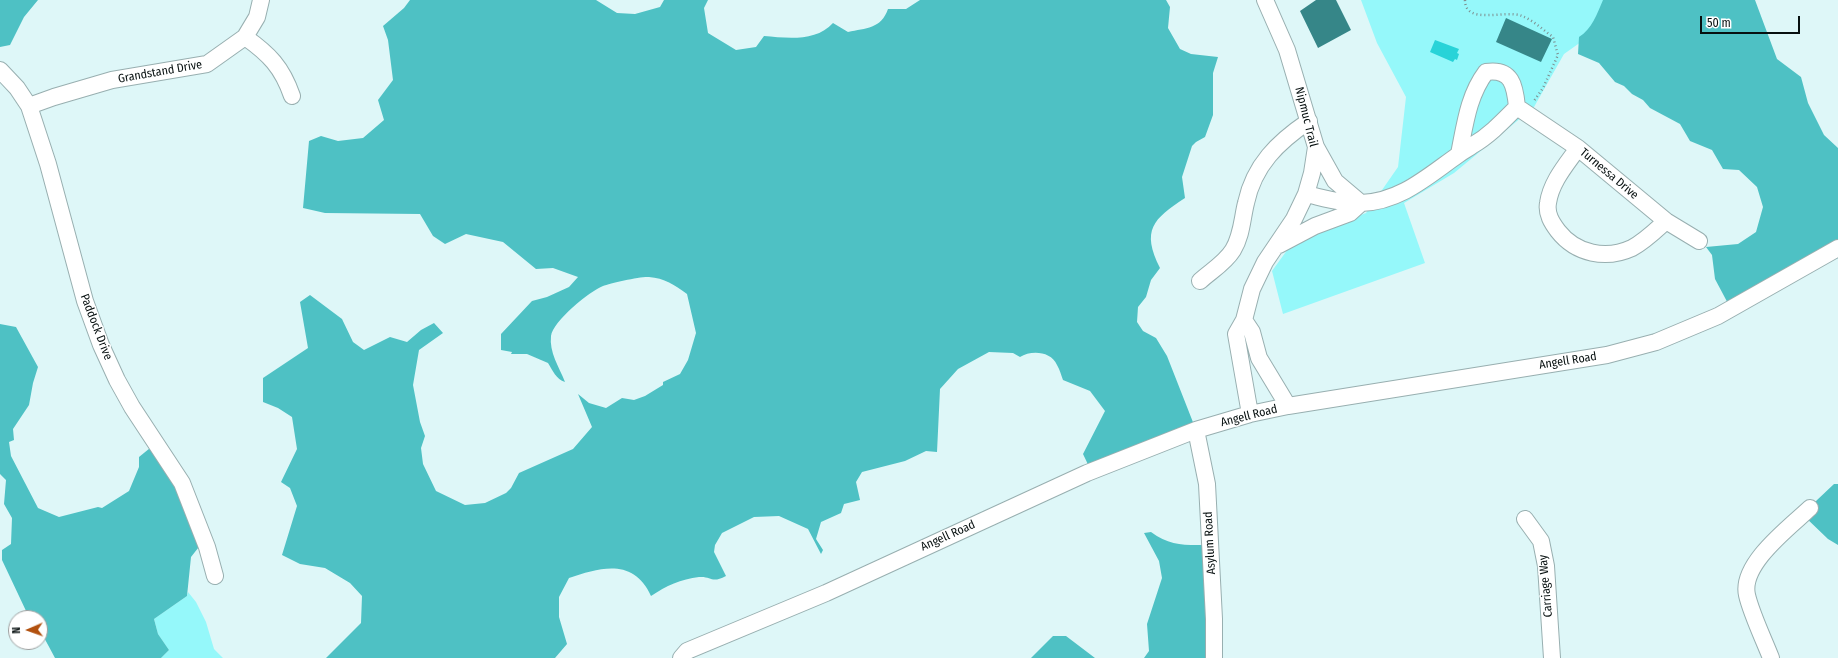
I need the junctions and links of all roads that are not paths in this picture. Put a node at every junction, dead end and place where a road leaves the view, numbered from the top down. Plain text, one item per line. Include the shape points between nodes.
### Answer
1 (261, 0) edge
2 (1265, 0) edge
3 (245, 37) junction
4 (0, 70) edge
5 (292, 96) dead end
6 (29, 106) junction
7 (1520, 109) junction
8 (1309, 121) junction
9 (1316, 147) junction
10 (1578, 148) junction
11 (1459, 154) junction
12 (1306, 194) junction
13 (1361, 203) junction
14 (1666, 221) junction
15 (1699, 241) dead end
16 (1277, 246) junction
17 (1838, 249) edge
18 (1200, 281) dead end
19 (1244, 320) junction
20 (1288, 406) junction
21 (1250, 414) junction
22 (1196, 430) junction
23 (1810, 508) dead end
24 (1525, 519) dead end
25 (215, 576) dead end
26 (681, 658) edge
27 (1214, 658) edge
28 (1552, 658) edge
29 (1771, 658) edge

1 - 3 street, Grandstand Drive via 257,17
2 - 8 street, Nipmuc Trail via 1288,50
3 - 5 street via 277,64
3 - 6 street, Grandstand Drive via 207,64 112,80
4 - 6 street, Paddock Drive
6 - 25 street, Paddock Drive via 48,164 85,301 101,345 132,406 182,483 207,547
7 - 10 street, Turnessa Drive
7 - 11 street
7 - 11 street via 1508,75 1496,71 1486,72 1477,84 1470,101
8 - 9 street, Nipmuc Trail
8 - 18 street via 1287,136 1270,153 1250,188 1239,239 1225,260
9 - 12 street, Nipmuc Trail
9 - 13 street via 1336,181
10 - 14 street, Turnessa Drive
10 - 14 street via 1557,178 1547,204 1548,214 1561,235 1582,251 1597,254 1614,253 1632,248
11 - 13 street via 1408,190 1391,197
12 - 13 street
12 - 16 street, Nipmuc Trail
13 - 16 street via 1350,213 1315,226
14 - 15 street, Turnessa Drive
16 - 19 street, Nipmuc Trail via 1265,262 1252,289
17 - 20 street, Angell Road via 1718,316 1656,342 1607,354
19 - 20 street via 1252,332 1259,358
19 - 21 street, Nipmuc Trail via 1236,334
20 - 21 street, Angell Road
21 - 22 street, Angell Road
22 - 26 street, Angell Road via 1087,473 826,593 687,651
22 - 27 street, Asylum Road via 1207,484
23 - 29 street via 1763,551 1748,577 1746,594
24 - 28 street, Carriage Way via 1541,541 1546,566

